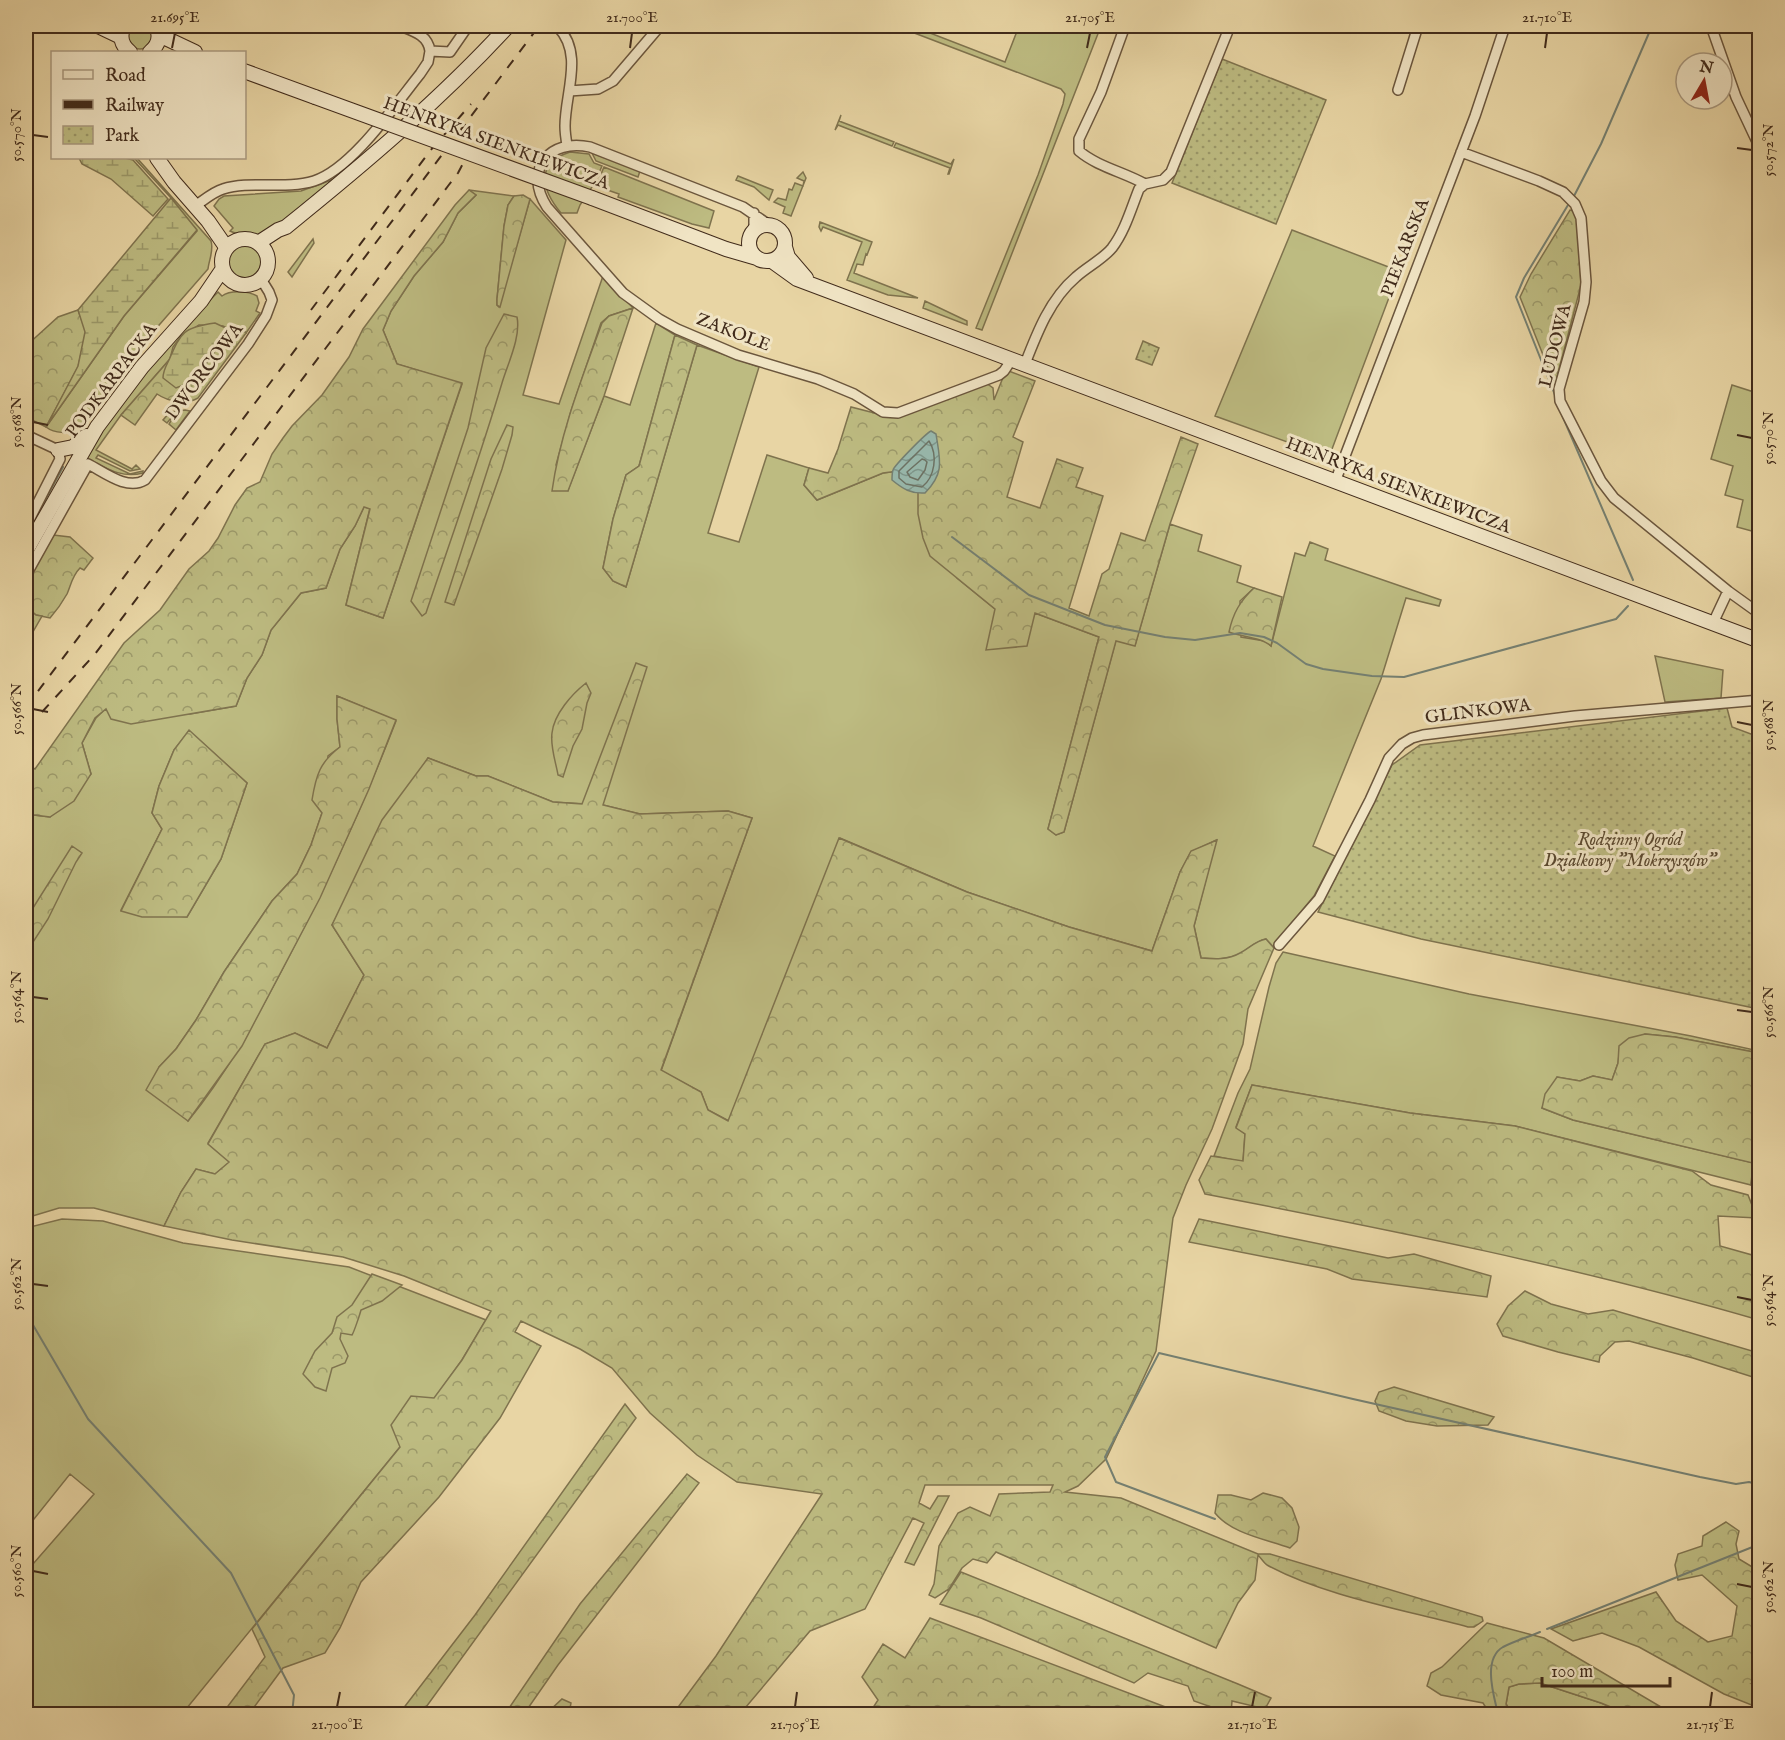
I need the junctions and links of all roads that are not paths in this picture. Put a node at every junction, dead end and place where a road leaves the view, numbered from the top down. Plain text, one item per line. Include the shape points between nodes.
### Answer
1 (98, 26) edge
2 (400, 26) edge
3 (468, 26) edge
4 (508, 26) edge
5 (660, 26) edge
6 (1125, 26) edge
7 (1230, 26) edge
8 (1418, 26) edge
9 (1505, 26) edge
10 (1711, 26) edge
11 (558, 27) dead end
12 (158, 30) edge
13 (122, 31) edge
14 (129, 51) edge
15 (152, 51) edge
16 (193, 51) edge
17 (430, 51) junction
18 (246, 72) edge
19 (1398, 90) dead end
20 (569, 91) junction
21 (567, 145) junction
22 (1760, 148) edge
23 (1461, 152) junction
24 (150, 159) edge
25 (158, 159) edge
26 (174, 182) junction
27 (1145, 184) junction
28 (195, 206) junction
29 (754, 213) junction
30 (769, 225) junction
31 (286, 227) junction
32 (752, 236) junction
33 (258, 243) junction
34 (229, 244) junction
35 (785, 247) junction
36 (734, 251) junction
37 (267, 257) junction
38 (757, 258) junction
39 (772, 261) junction
40 (222, 270) junction
41 (261, 279) junction
42 (233, 282) junction
43 (812, 284) junction
44 (201, 301) junction
45 (1018, 362) junction
46 (97, 427) junction
47 (26, 435) edge
48 (58, 450) junction
49 (1335, 482) junction
50 (26, 526) edge
51 (26, 552) edge
52 (26, 576) edge
53 (1728, 591) junction
54 (1760, 614) edge
55 (1713, 623) junction
56 (1760, 640) edge
57 (1760, 700) edge
58 (1280, 945) dead end

1 - 13 main road
2 - 17 street via 422,35
3 - 17 street via 450,52
4 - 31 main road via 427,107
5 - 20 street via 613,81 598,89
6 - 27 street via 1079,139 1079,151
7 - 27 street via 1171,172 1163,180
8 - 19 street
9 - 23 street, PIEKARSKA
10 - 22 street via 1736,97
11 - 20 street via 571,49
12 - 15 main road
12 - 16 main road
13 - 14 main road via 124,46
17 - 28 street via 420,74 365,142 329,174 301,184 222,189
18 - 36 main road, HENRYKA SIENKIEWICZA, bridge
20 - 21 street
21 - 29 street via 598,149
21 - 45 street, ZAKOLE via 549,153 542,164 537,183 542,200 624,293 677,329 738,355 838,386 890,414 999,375
23 - 49 street, PIEKARSKA
23 - 53 street, LUDOWA via 1539,181 1563,192 1575,204 1581,218 1586,282 1559,389 1560,401 1600,481 1614,498
24 - 26 main road
25 - 26 main road
26 - 28 main road
27 - 45 street via 1139,189 1111,250 1062,292
28 - 34 main road
29 - 30 street
29 - 32 street
30 - 32 main road via 761,226
30 - 35 main road via 782,232
31 - 33 main road
31 - 37 main road
32 - 36 main road
32 - 38 main road via 750,249
33 - 34 main road via 250,239
33 - 37 main road
34 - 40 main road via 222,257
35 - 39 main road
35 - 43 main road, HENRYKA SIENKIEWICZA via 788,257
36 - 38 main road, HENRYKA SIENKIEWICZA
37 - 41 main road via 267,269
38 - 39 main road
39 - 43 main road, HENRYKA SIENKIEWICZA via 792,276
40 - 42 main road
40 - 44 main road, PODKARPACKA
41 - 42 main road via 249,285
41 - 52 street, DWORCOWA via 272,300 266,316 145,480 127,483 88,464
42 - 44 main road, PODKARPACKA
43 - 45 main road, HENRYKA SIENKIEWICZA
44 - 46 main road, PODKARPACKA via 142,367
45 - 49 main road, HENRYKA SIENKIEWICZA
46 - 48 main road via 76,445
46 - 51 main road, PODKARPACKA
47 - 48 street
48 - 50 street via 59,465
49 - 55 main road, HENRYKA SIENKIEWICZA
53 - 54 street, LUDOWA
53 - 55 street
55 - 56 main road, HENRYKA SIENKIEWICZA
57 - 58 street, GLINKOWA via 1575,716 1412,738 1389,758 1318,899

